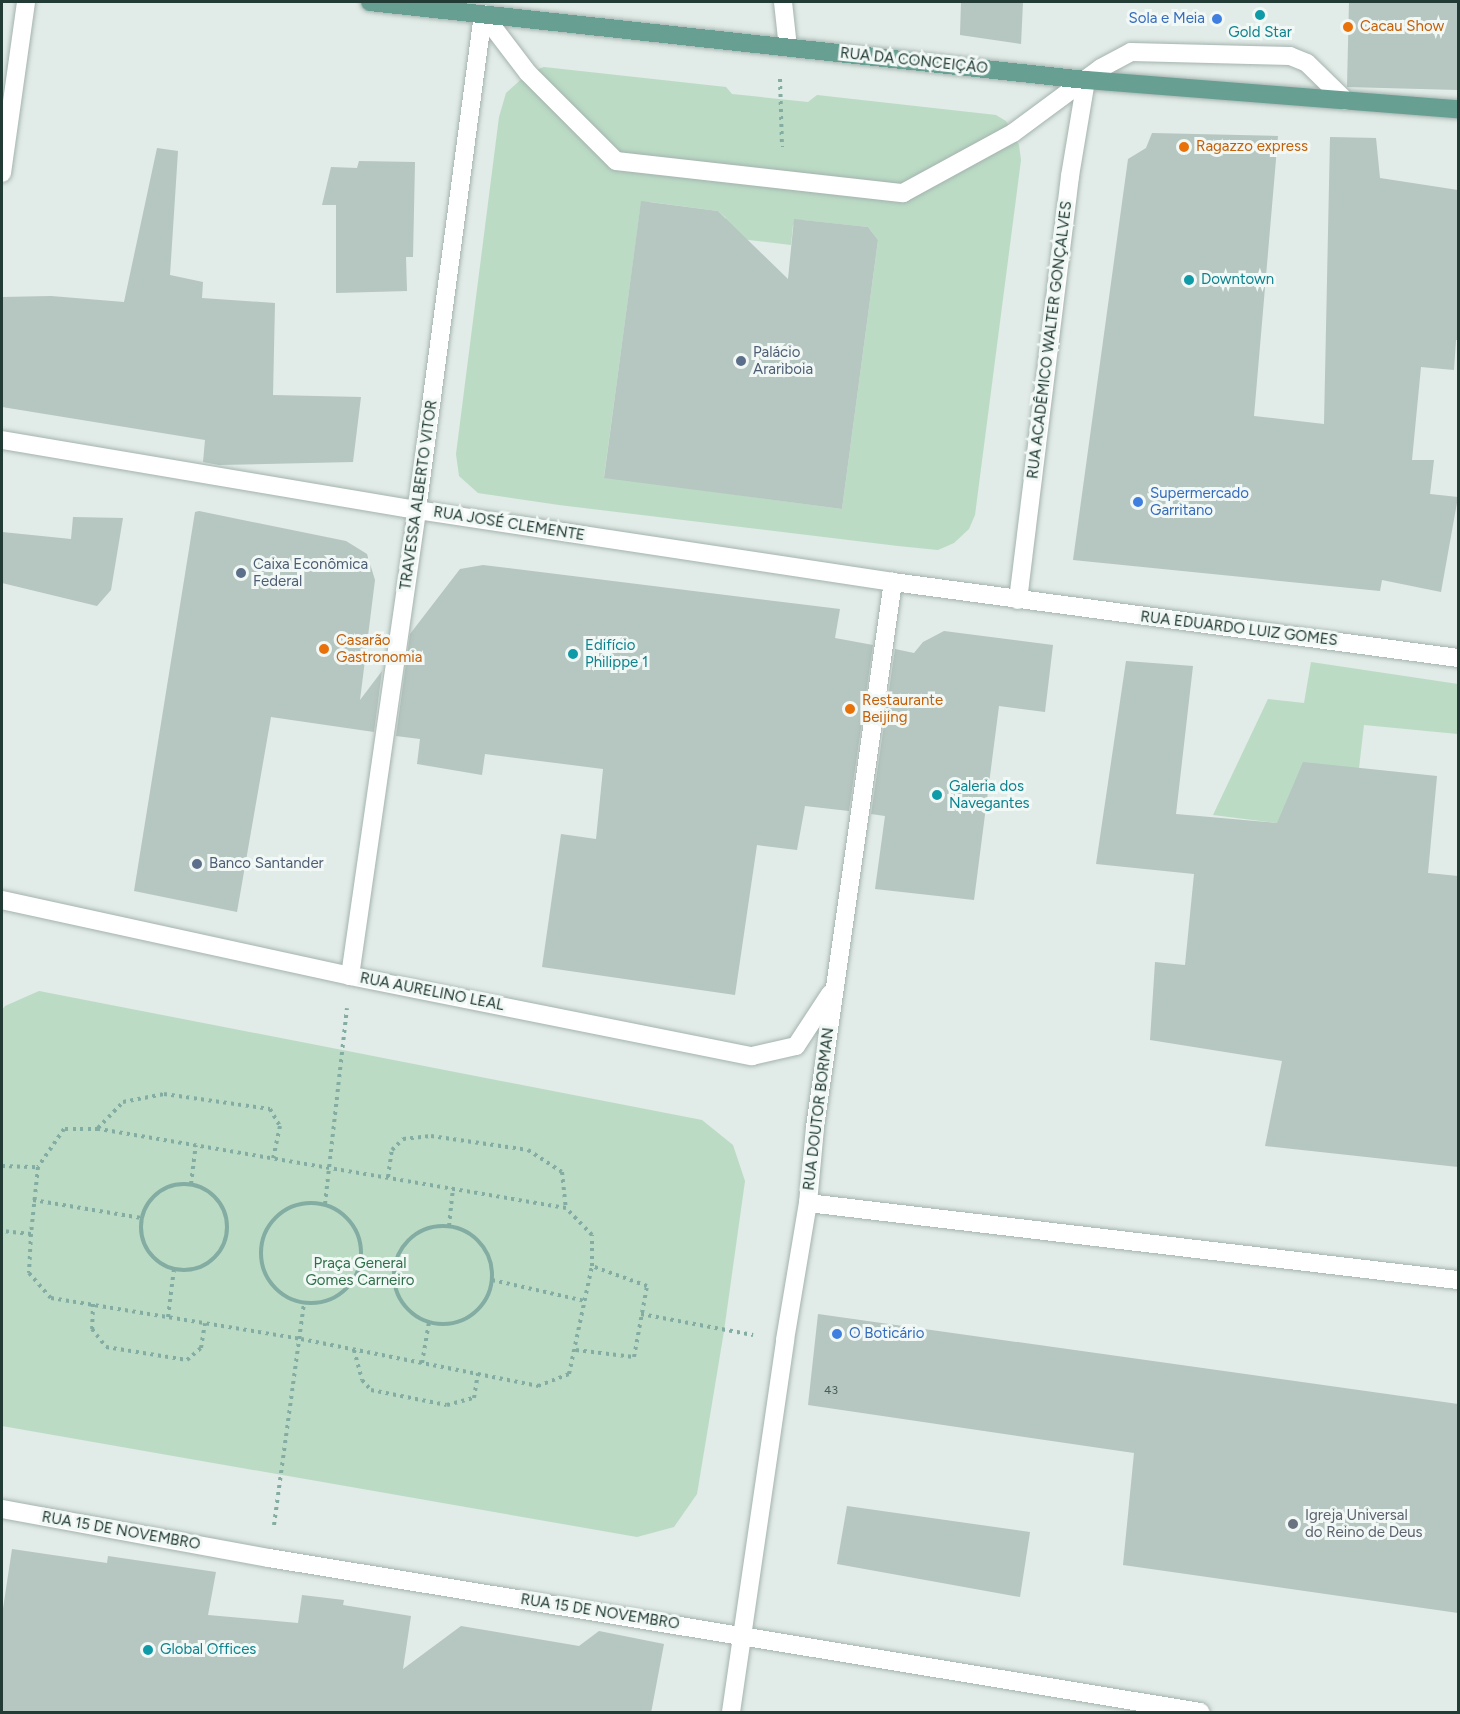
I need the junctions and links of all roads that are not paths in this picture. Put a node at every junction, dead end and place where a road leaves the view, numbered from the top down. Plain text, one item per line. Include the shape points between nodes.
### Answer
1 (26, 2) edge
2 (370, 2) edge
3 (783, 2) edge
4 (483, 14) junction
5 (782, 47) junction
6 (1086, 80) junction
7 (1346, 100) junction
8 (1458, 109) edge
9 (2, 173) edge
10 (2, 441) edge
11 (417, 510) junction
12 (893, 582) junction
13 (1018, 600) junction
14 (1458, 658) edge
15 (2, 900) edge
16 (350, 976) junction
17 (834, 988) junction
18 (808, 1203) junction
19 (1458, 1280) edge
20 (2, 1509) edge
21 (743, 1636) junction
22 (731, 1713) edge
23 (1200, 1713) edge

1 - 9 street
2 - 4 main road, RUA DA CONCEIÇÃO
3 - 5 street
4 - 5 main road, RUA DA CONCEIÇÃO
4 - 6 street via 528,73 616,161 782,180 903,193 1013,133
4 - 11 street, TRAVESSA ALBERTO VITOR
5 - 6 main road, RUA DA CONCEIÇÃO
6 - 7 main road, RUA DA CONCEIÇÃO
6 - 7 street via 1131,52 1290,56 1307,63
6 - 13 street, RUA ACADÊMICO WALTER GONÇALVES via 1070,176
7 - 8 main road, RUA DA CONCEIÇÃO
10 - 11 street, RUA JOSÉ CLEMENTE
11 - 12 street, RUA JOSÉ CLEMENTE
11 - 16 street, TRAVESSA ALBERTO VITOR
12 - 13 street, RUA JOSÉ CLEMENTE
12 - 17 street, RUA DOUTOR BORMAN
13 - 14 street, RUA EDUARDO LUIZ GOMES
15 - 16 street, RUA AURELINO LEAL
16 - 17 street, RUA AURELINO LEAL via 752,1056 796,1046
17 - 18 street, RUA DOUTOR BORMAN
18 - 19 street
18 - 21 street, RUA DOUTOR BORMAN
20 - 21 street, RUA 15 DE NOVEMBRO via 269,1558
21 - 22 street, RUA DOUTOR BORMAN
21 - 23 street, RUA 15 DE NOVEMBRO

